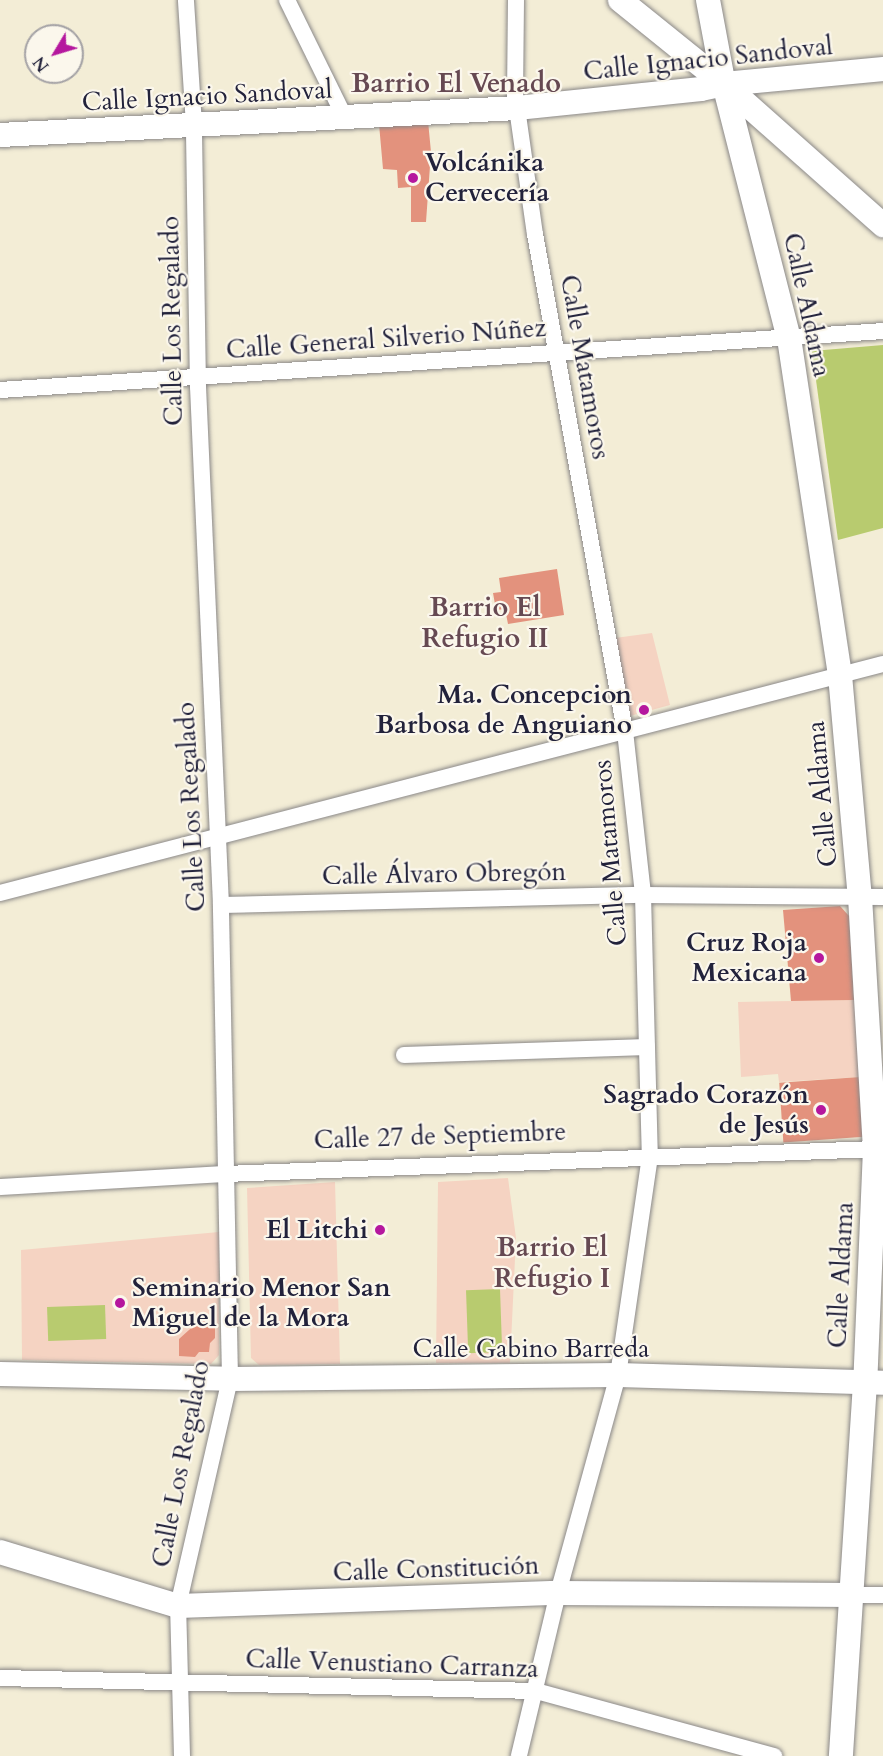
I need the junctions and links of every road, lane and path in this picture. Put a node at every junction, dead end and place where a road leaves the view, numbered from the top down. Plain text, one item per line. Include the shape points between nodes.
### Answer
1 (186, 0) edge
2 (287, 0) edge
3 (516, 0) edge
4 (620, 0) edge
5 (708, 0) edge
6 (883, 69) edge
7 (724, 84) junction
8 (517, 108) junction
9 (345, 118) junction
10 (194, 125) junction
11 (0, 135) edge
12 (883, 225) edge
13 (883, 331) edge
14 (789, 338) junction
15 (555, 354) junction
16 (198, 376) junction
17 (0, 390) edge
18 (883, 664) edge
19 (840, 675) junction
20 (625, 730) junction
21 (217, 836) junction
22 (0, 893) edge
23 (643, 895) junction
24 (871, 897) edge
25 (221, 905) junction
26 (647, 1047) junction
27 (404, 1055) dead end
28 (879, 1149) edge
29 (650, 1156) junction
30 (225, 1174) junction
31 (0, 1187) edge
32 (0, 1374) edge
33 (618, 1375) junction
34 (230, 1379) junction
35 (874, 1383) edge
36 (0, 1552) edge
37 (558, 1593) junction
38 (852, 1595) junction
39 (883, 1595) edge
40 (178, 1606) junction
41 (0, 1678) edge
42 (180, 1682) junction
43 (536, 1691) junction
44 (182, 1756) edge
45 (519, 1756) edge
46 (774, 1756) edge
47 (841, 1756) edge

1 - 10 street, Calle Los Regalado
2 - 9 street
3 - 8 street, Calle Matamoros
4 - 7 street
5 - 7 street, Calle Aldama
6 - 7 street, Calle Ignacio Sandoval
7 - 8 street, Calle Ignacio Sandoval via 701,90
7 - 12 street
7 - 14 street, Calle Aldama
8 - 9 street, Calle Ignacio Sandoval
8 - 15 street, Calle Matamoros
9 - 10 street, Calle Ignacio Sandoval
10 - 11 street, Calle Ignacio Sandoval
10 - 16 street, Calle Los Regalado
13 - 14 street, Calle General Silverio Núñez
14 - 15 street, Calle General Silverio Núñez
14 - 19 street, Calle Aldama
15 - 16 street, Calle General Silverio Núñez
15 - 20 street, Calle Matamoros
16 - 17 street, Calle General Silverio Núñez
16 - 21 street, Calle Los Regalado
18 - 19 street
19 - 20 street
19 - 24 street, Calle Aldama
20 - 21 street
20 - 23 street, Calle Matamoros
21 - 22 street
21 - 25 street, Calle Los Regalado
23 - 24 street, Calle Álvaro Obregón
23 - 25 street, Calle Álvaro Obregón
23 - 26 street, Calle Matamoros
24 - 28 street, Calle Aldama
25 - 30 street, Calle Los Regalado
26 - 27 street
26 - 29 street, Calle Matamoros
28 - 29 street, Calle 27 de Septiembre
28 - 35 street, Calle Aldama
29 - 30 street, Calle 27 de Septiembre
29 - 33 street, Calle Matamoros
30 - 31 street, Calle 27 de Septiembre
30 - 34 street, Calle Los Regalado
32 - 34 street, Calle Gabino Barreda
33 - 34 street, Calle Gabino Barreda
33 - 35 street, Calle Gabino Barreda
33 - 37 street, Calle Matamoros
34 - 40 street, Calle Los Regalado
35 - 38 street, Calle Aldama
36 - 40 street, Calle Constitución
37 - 38 street, Calle Constitución
37 - 40 street, Calle Constitución
37 - 43 street, Calle Matamoros
38 - 39 street, Calle Constitución
38 - 47 street, Calle Aldama
40 - 42 street, Calle Los Regalado
41 - 42 street, Calle Venustiano Carranza
42 - 43 street, Calle Venustiano Carranza
42 - 44 street, Calle Los Regalado
43 - 45 street, Calle Matamoros
43 - 46 street, Calle Venustiano Carranza

